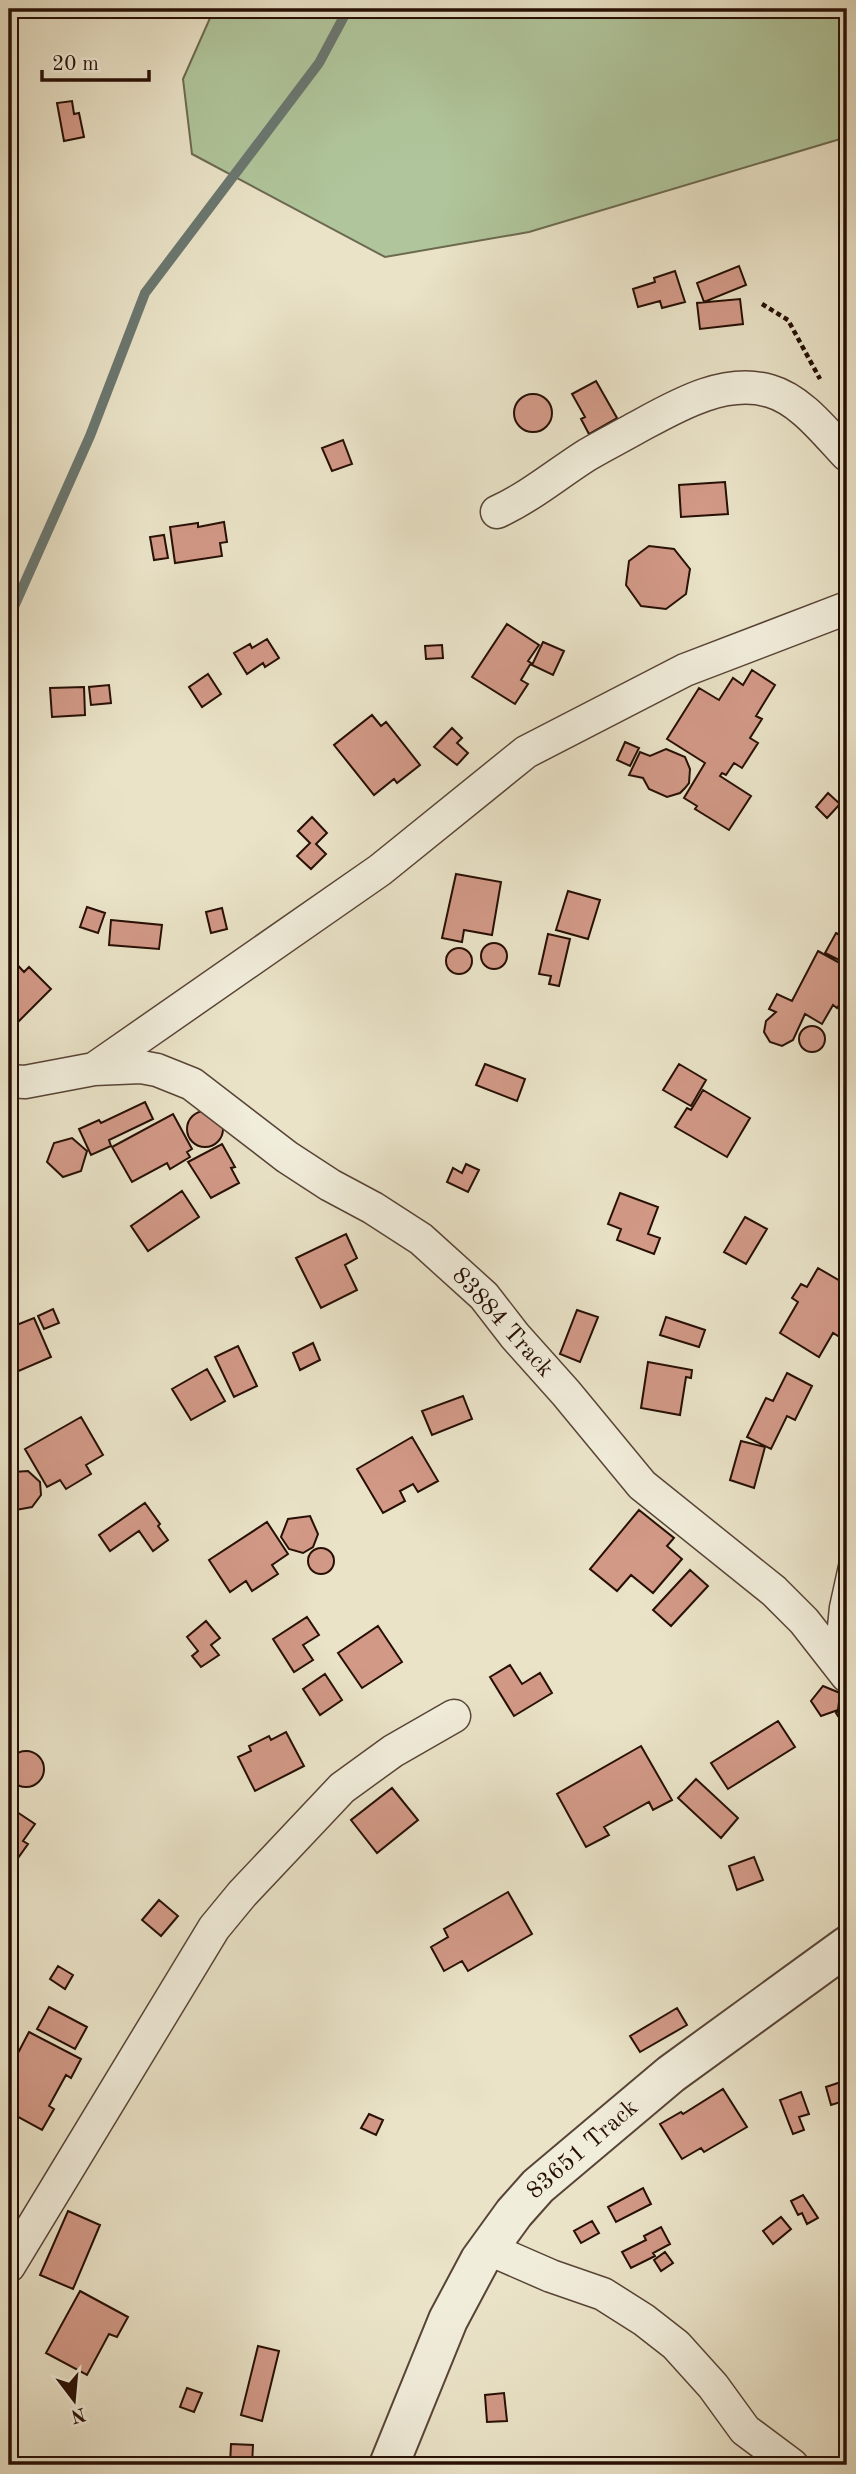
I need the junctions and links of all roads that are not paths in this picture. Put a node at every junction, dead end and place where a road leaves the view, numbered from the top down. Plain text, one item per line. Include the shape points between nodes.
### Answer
1 (847, 455) edge
2 (497, 512) dead end
3 (847, 608) edge
4 (94, 1069) junction
5 (9, 1081) edge
6 (847, 1566) edge
7 (840, 1667) edge
8 (454, 1716) dead end
9 (847, 1946) edge
10 (489, 2249) junction
11 (9, 2266) edge
12 (389, 2465) edge
13 (792, 2465) edge

1 - 2 street via 790,401 769,391 723,390 679,405 588,454 518,503
3 - 4 street via 685,670 526,752 380,870
4 - 5 street
4 - 7 street, 83884 Track via 157,1070 192,1084 287,1157 421,1239 484,1296 642,1485 774,1591
6 - 7 lane via 838,1607
8 - 11 street via 393,1751 342,1788 214,1927
9 - 10 street, 83651 Track via 671,2074 573,2154 514,2213
10 - 12 street, 83651 Track via 448,2320
10 - 13 street via 603,2294 644,2320 676,2345 745,2430

